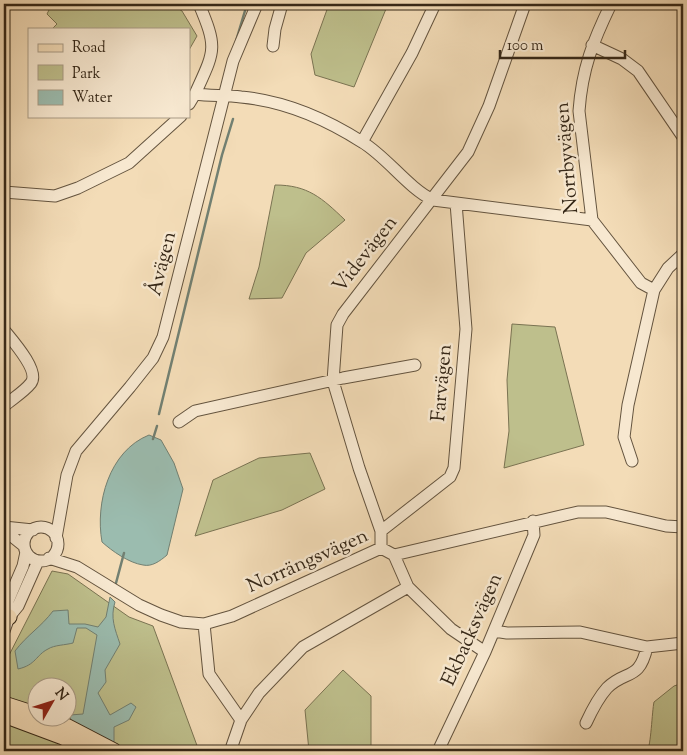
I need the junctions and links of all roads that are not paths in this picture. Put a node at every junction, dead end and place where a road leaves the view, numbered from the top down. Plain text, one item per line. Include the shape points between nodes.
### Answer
1 (199, 4) edge
2 (257, 4) edge
3 (282, 4) edge
4 (435, 4) edge
5 (525, 4) edge
6 (611, 4) edge
7 (592, 45) junction
8 (273, 46) dead end
9 (225, 97) junction
10 (192, 99) edge
11 (179, 118) edge
12 (683, 137) edge
13 (362, 142) junction
14 (4, 192) edge
15 (433, 200) junction
16 (456, 203) junction
17 (592, 220) junction
18 (683, 254) edge
19 (654, 290) junction
20 (4, 330) edge
21 (415, 365) dead end
22 (334, 380) junction
23 (4, 406) edge
24 (179, 422) dead end
25 (632, 461) dead end
26 (59, 510) junction
27 (532, 521) junction
28 (683, 527) edge
29 (4, 529) edge
30 (35, 529) junction
31 (381, 531) junction
32 (57, 541) junction
33 (381, 548) junction
34 (25, 549) junction
35 (394, 555) junction
36 (44, 559) junction
37 (77, 567) junction
38 (408, 587) junction
39 (6, 621) edge
40 (204, 624) junction
41 (494, 631) junction
42 (683, 643) edge
43 (647, 647) junction
44 (485, 652) junction
45 (4, 704) edge
46 (28, 712) edge
47 (4, 716) edge
48 (241, 720) junction
49 (586, 723) dead end
50 (70, 728) edge
51 (88, 751) edge
52 (114, 751) edge
53 (234, 751) edge
54 (438, 751) edge

1 - 10 street via 212,37 213,49
2 - 9 street, Åvägen via 233,61
3 - 8 street via 274,28
4 - 13 street via 412,53
5 - 15 street, Videvägen via 489,106 468,152
6 - 7 street, Norrbyvägen
7 - 12 street via 622,59 638,71
7 - 17 street, Norrbyvägen via 582,79 579,111
9 - 10 street
9 - 13 street via 240,96 290,106
9 - 26 street, Åvägen via 163,337 153,358 76,451
11 - 14 street via 129,163 95,181 55,196
13 - 15 street
15 - 16 street
15 - 22 street, Videvägen via 343,314 337,325
16 - 17 street
16 - 31 street, Farvägen via 466,329 454,468 450,478
17 - 19 street, Norrbyvägen via 641,283
18 - 19 street via 668,268
19 - 25 street via 628,405 624,437
20 - 23 street via 34,377 32,383
21 - 22 street
22 - 24 street via 195,411
22 - 31 street, Videvägen
26 - 30 street
26 - 32 street, Åvägen
27 - 28 street, Norrängsvägen via 578,512 606,512
27 - 35 street, Norrängsvägen
27 - 41 street, Ekbacksvägen via 534,535
29 - 30 street
29 - 34 street
30 - 32 street via 49,530
30 - 34 street via 27,535
31 - 33 street, Videvägen
32 - 36 street via 54,555
32 - 37 street, Norrängsvägen
33 - 35 street, Norrängsvägen
33 - 40 street, Norrängsvägen via 232,616
34 - 36 street via 29,556
34 - 39 street via 23,566 8,601
35 - 38 street
36 - 37 street, Norrängsvägen
36 - 39 street
37 - 40 street, Norrängsvägen via 160,615 181,622
38 - 44 street via 450,630
38 - 48 street via 303,647 259,693
40 - 48 street via 209,674
41 - 43 street via 580,632
41 - 44 street, Ekbacksvägen
42 - 43 street
43 - 49 street via 643,663 609,687 595,704
44 - 54 street, Ekbacksvägen
45 - 46 main road
47 - 51 main road via 63,737
48 - 53 street via 232,746
50 - 52 main road

